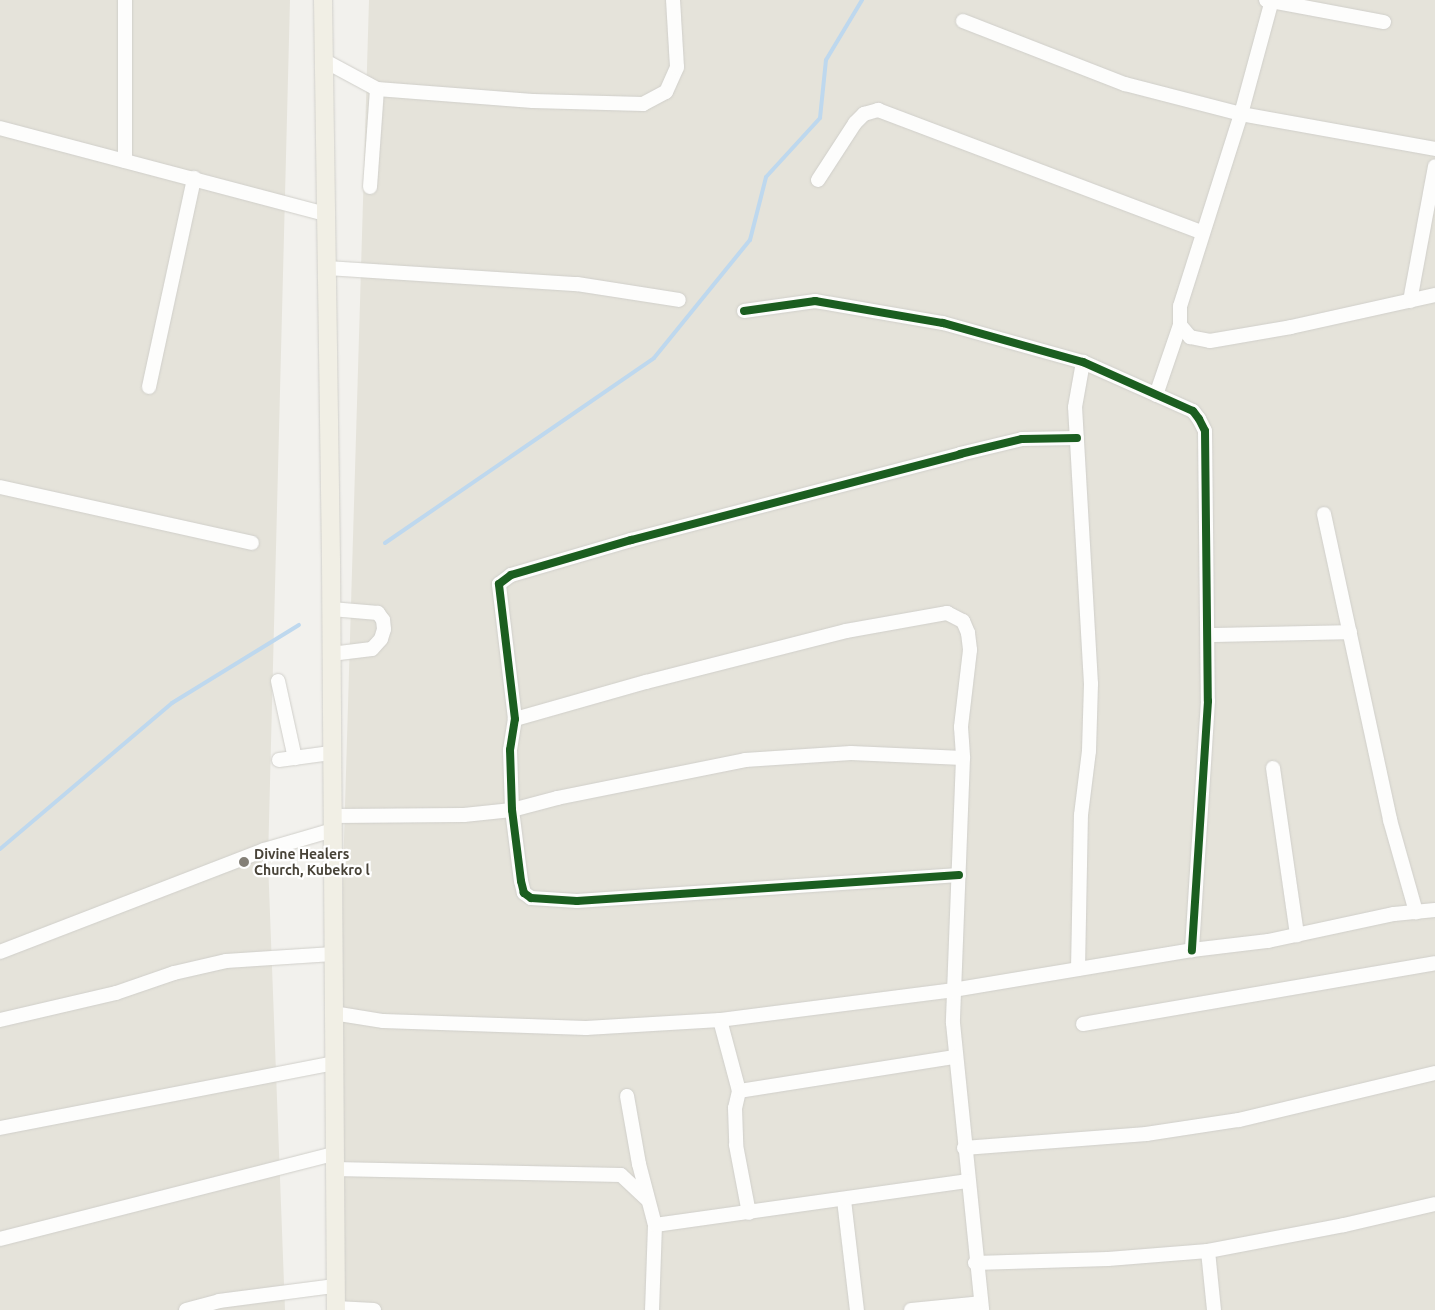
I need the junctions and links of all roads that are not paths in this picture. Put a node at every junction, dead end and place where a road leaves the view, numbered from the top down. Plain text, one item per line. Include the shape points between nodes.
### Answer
1 (125, 0) edge
2 (323, 0) edge
3 (673, 0) edge
4 (1270, 0) edge
5 (963, 21) dead end
6 (1384, 22) dead end
7 (325, 62) junction
8 (377, 89) junction
9 (1241, 114) junction
10 (0, 128) edge
11 (1435, 149) edge
12 (125, 161) junction
13 (1435, 166) edge
14 (194, 178) junction
15 (818, 180) dead end
16 (370, 187) dead end
17 (326, 214) junction
18 (1203, 233) junction
19 (327, 268) junction
20 (1435, 295) edge
21 (679, 300) dead end
22 (1410, 301) junction
23 (744, 311) dead end
24 (1180, 325) junction
25 (1083, 362) junction
26 (149, 387) dead end
27 (1156, 395) junction
28 (1076, 438) junction
29 (0, 487) edge
30 (1324, 514) dead end
31 (252, 543) dead end
32 (331, 609) junction
33 (1350, 632) junction
34 (1209, 634) junction
35 (331, 654) junction
36 (278, 681) dead end
37 (515, 719) junction
38 (331, 753) junction
39 (295, 758) junction
40 (963, 758) junction
41 (279, 760) dead end
42 (1273, 768) dead end
43 (512, 810) junction
44 (333, 823) junction
45 (959, 875) junction
46 (1435, 910) edge
47 (1416, 912) junction
48 (1297, 935) junction
49 (1192, 950) junction
50 (0, 952) edge
51 (333, 954) junction
52 (1435, 963) edge
53 (1078, 969) junction
54 (953, 990) junction
55 (334, 1014) junction
56 (0, 1020) edge
57 (720, 1020) junction
58 (1083, 1024) dead end
59 (954, 1057) junction
60 (334, 1063) junction
61 (1435, 1073) edge
62 (739, 1091) junction
63 (627, 1096) dead end
64 (0, 1128) edge
65 (964, 1148) junction
66 (334, 1161) junction
67 (639, 1164) junction
68 (621, 1175) junction
69 (967, 1181) junction
70 (647, 1198) junction
71 (844, 1200) junction
72 (1435, 1204) edge
73 (750, 1213) junction
74 (656, 1225) junction
75 (0, 1239) edge
76 (1208, 1250) junction
77 (975, 1263) junction
78 (335, 1286) junction
79 (981, 1307) edge
80 (336, 1309) edge
81 (186, 1310) edge
82 (374, 1310) edge
83 (652, 1310) edge
84 (857, 1310) edge
85 (912, 1310) edge
86 (1214, 1310) edge

1 - 12 street
2 - 7 main road
3 - 8 street via 677,67 666,92 643,104 533,101
4 - 6 street
4 - 9 street
5 - 9 street via 1125,84
7 - 8 street
7 - 17 main road
8 - 16 street
9 - 11 street
9 - 18 street
10 - 12 street
12 - 14 street
13 - 22 street
14 - 17 street
14 - 26 street
15 - 18 street via 855,123 864,114 878,110
17 - 19 main road
18 - 24 street via 1180,306
19 - 21 street via 577,284
19 - 32 main road
20 - 22 street
22 - 24 street via 1210,341 1190,337
23 - 25 street via 816,300 943,323
24 - 27 street
25 - 27 street
25 - 28 street via 1075,407
27 - 34 street via 1193,411 1205,431 1204,547
28 - 37 street via 1022,439 512,574 499,584 498,593 511,667
28 - 53 street via 1091,676 1089,751 1081,815
29 - 31 street
30 - 33 street
32 - 35 main road
32 - 35 street via 378,613 384,620 381,639 372,649
33 - 34 street
33 - 47 street via 1390,820
34 - 49 street via 1207,741
35 - 38 main road
36 - 39 street
37 - 40 street via 846,631 947,613 963,621 970,650 961,728
37 - 43 street via 510,750
38 - 39 street
38 - 44 main road
39 - 41 street
40 - 43 street via 851,753 745,760
40 - 45 street
42 - 48 street
43 - 44 street
43 - 45 street via 524,893 537,900 642,897 802,883
44 - 50 street
44 - 51 main road
45 - 54 street
46 - 47 street
47 - 48 street
48 - 49 street
49 - 53 street
51 - 55 main road
51 - 56 street via 226,961 174,973 116,993
52 - 58 street
53 - 54 street
54 - 57 street
54 - 59 street
55 - 57 street via 383,1021 586,1028
55 - 60 main road
57 - 62 street
59 - 62 street
59 - 65 street
60 - 64 street
60 - 66 main road
61 - 65 street via 1239,1120 1146,1134
62 - 73 street via 735,1108 736,1145
63 - 67 street
65 - 69 street
66 - 68 street
66 - 75 street
66 - 78 main road
67 - 68 street
67 - 70 street
68 - 70 street
69 - 71 street
69 - 77 street
70 - 74 street
71 - 73 street
71 - 84 street
72 - 76 street via 1344,1225
73 - 74 street
74 - 83 street
76 - 77 street via 1108,1259
76 - 86 street
77 - 79 street
78 - 80 main road
78 - 81 street via 219,1301
79 - 85 street
80 - 82 street

